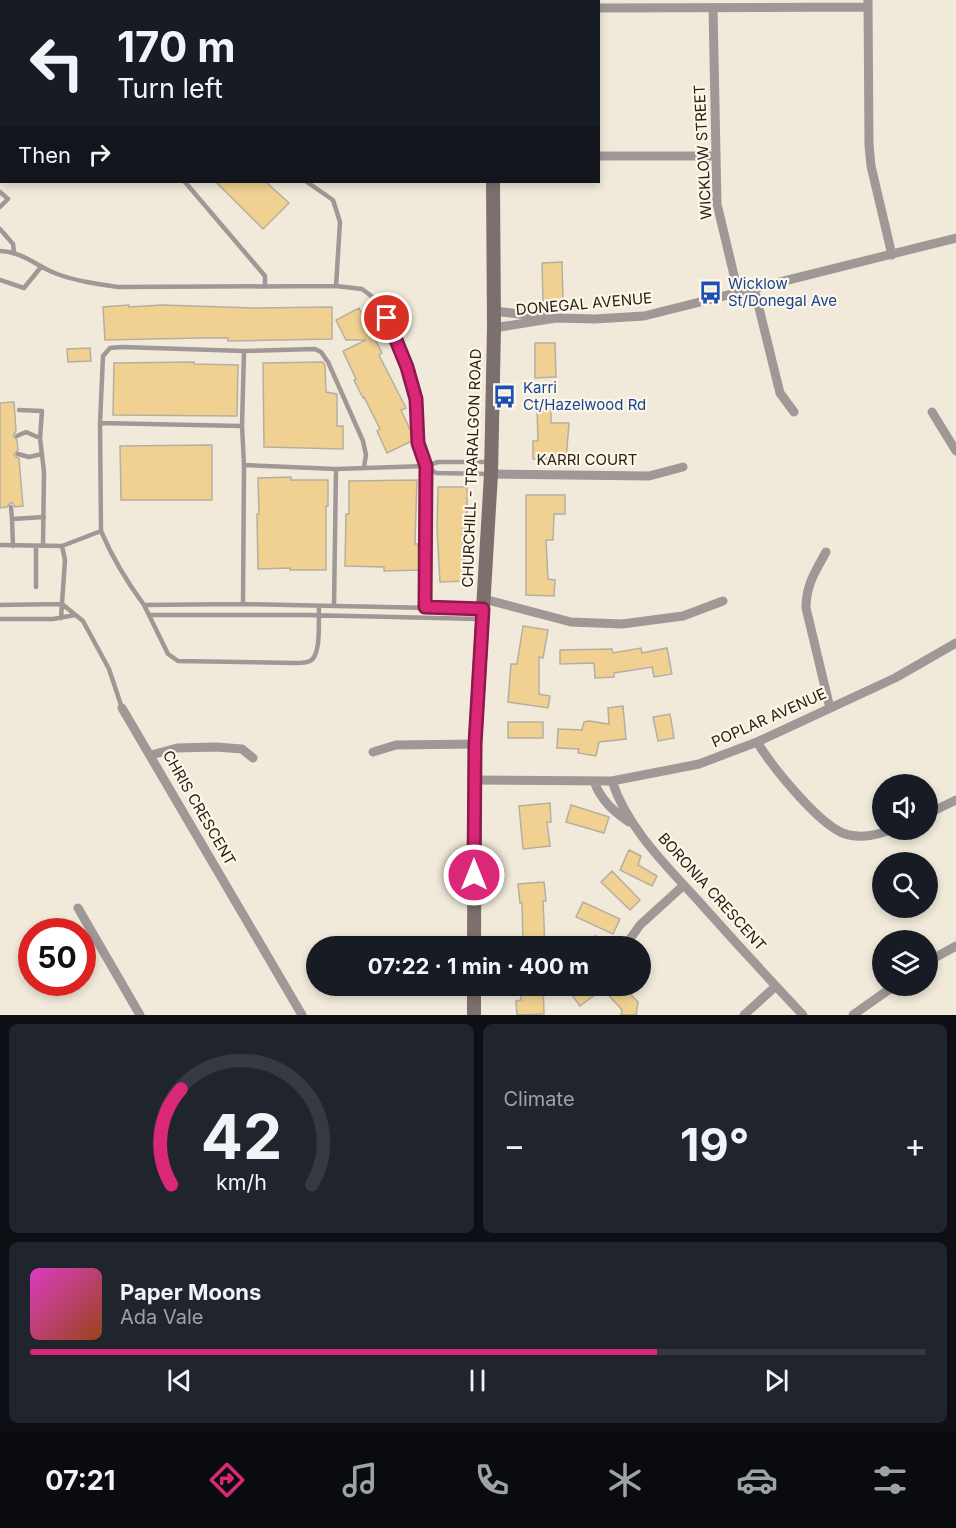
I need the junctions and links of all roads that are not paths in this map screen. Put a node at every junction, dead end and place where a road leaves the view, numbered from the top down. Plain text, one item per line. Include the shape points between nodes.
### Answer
1 (868, 3) edge
2 (600, 8) edge
3 (713, 8) junction
4 (600, 156) edge
5 (715, 156) junction
6 (186, 183) edge
7 (308, 183) edge
8 (493, 183) edge
9 (0, 192) edge
10 (0, 207) edge
11 (0, 229) edge
12 (956, 238) edge
13 (0, 251) edge
14 (14, 252) junction
15 (892, 255) junction
16 (41, 267) junction
17 (0, 280) edge
18 (265, 286) junction
19 (336, 286) junction
20 (754, 288) junction
21 (738, 292) junction
22 (494, 311) junction
23 (556, 318) junction
24 (494, 328) junction
25 (244, 351) junction
26 (19, 410) dead end
27 (794, 412) dead end
28 (932, 412) dead end
29 (100, 423) junction
30 (242, 426) junction
31 (17, 436) dead end
32 (40, 438) junction
33 (956, 451) edge
34 (18, 454) dead end
35 (42, 454) junction
36 (244, 465) junction
37 (426, 466) junction
38 (364, 467) junction
39 (683, 467) dead end
40 (491, 468) junction
41 (336, 469) junction
42 (10, 507) dead end
43 (44, 518) junction
44 (12, 519) junction
45 (101, 531) junction
46 (0, 545) edge
47 (14, 546) junction
48 (36, 546) junction
49 (44, 546) junction
50 (62, 546) junction
51 (826, 552) dead end
52 (36, 587) dead end
53 (723, 601) dead end
54 (62, 604) junction
55 (243, 604) junction
56 (0, 605) edge
57 (21, 605) junction
58 (144, 605) junction
59 (307, 606) junction
60 (319, 606) junction
61 (337, 607) junction
62 (425, 607) junction
63 (483, 609) junction
64 (75, 615) junction
65 (149, 615) junction
66 (307, 615) junction
67 (318, 616) junction
68 (340, 616) junction
69 (61, 618) junction
70 (0, 620) edge
71 (21, 620) junction
72 (956, 643) edge
73 (122, 708) joint
74 (830, 708) junction
75 (758, 742) junction
76 (475, 744) junction
77 (373, 752) dead end
78 (151, 755) junction
79 (253, 758) dead end
80 (474, 780) junction
81 (594, 781) junction
82 (612, 781) junction
83 (956, 800) edge
84 (938, 808) edge
85 (632, 823) junction
86 (872, 837) edge
87 (684, 885) junction
88 (78, 908) dead end
89 (474, 936) edge
90 (632, 936) edge
91 (956, 946) edge
92 (938, 956) edge
93 (776, 986) junction
94 (474, 996) edge
95 (880, 996) edge
96 (140, 1015) edge
97 (302, 1015) edge
98 (474, 1015) edge
99 (744, 1015) edge
100 (803, 1015) edge
101 (853, 1015) edge

1 - 3 street
1 - 15 street via 871,166
2 - 3 street
3 - 5 street, WICKLOW STREET
4 - 5 street
5 - 21 street, WICKLOW STREET via 719,218
6 - 18 lane via 265,276
7 - 19 lane via 333,200 340,222
8 - 22 main road, CHURCHILL - TRARALGON ROAD
9 - 10 lane via 8,200
11 - 14 lane via 13,244
12 - 15 street, DONEGAL AVENUE
13 - 14 lane
14 - 16 lane
15 - 20 street, DONEGAL AVENUE
16 - 17 lane via 24,288
16 - 18 lane via 81,281 118,287
18 - 19 lane
19 - 37 lane via 362,289 378,301 387,318 416,399 418,443
20 - 21 street, DONEGAL AVENUE
20 - 27 street via 780,393
21 - 23 street, DONEGAL AVENUE via 644,316
22 - 23 street
22 - 24 main road, CHURCHILL - TRARALGON ROAD
23 - 24 street, DONEGAL AVENUE
24 - 40 main road, CHURCHILL - TRARALGON ROAD
25 - 29 lane via 110,348 103,356
25 - 30 lane
25 - 38 lane via 321,352 363,441
26 - 32 lane via 42,411
28 - 33 street
29 - 30 lane
29 - 45 lane
30 - 36 lane
31 - 32 lane via 26,432
32 - 35 lane
34 - 35 lane
35 - 43 lane
36 - 41 lane
36 - 55 lane
37 - 38 lane
37 - 40 lane via 438,462
37 - 40 lane via 436,473
37 - 62 lane
38 - 41 lane
39 - 40 street, KARRI COURT via 649,476
40 - 63 main road, CHURCHILL - TRARALGON ROAD
41 - 61 lane
42 - 44 lane
43 - 44 lane
43 - 49 lane
44 - 47 lane
45 - 50 lane
45 - 58 lane
46 - 47 lane
47 - 48 lane
48 - 49 lane
48 - 52 lane
49 - 50 lane
50 - 54 lane
51 - 74 street via 806,593 806,608
53 - 63 street via 683,616 622,624 571,622
54 - 57 lane
54 - 64 lane, CHRIS CRESCENT
54 - 69 lane
55 - 58 lane
55 - 59 lane
56 - 57 lane
57 - 71 lane
58 - 65 lane
59 - 60 lane
59 - 66 lane
60 - 61 lane
60 - 67 lane
61 - 62 lane
61 - 68 lane
62 - 63 lane
63 - 68 lane
63 - 76 main road, CHURCHILL - TRARALGON ROAD
64 - 69 lane
64 - 73 lane, CHRIS CRESCENT via 84,621 101,654
65 - 66 lane
65 - 67 lane via 168,654 178,661 295,663 310,661 315,656
66 - 67 lane
67 - 68 lane
69 - 71 lane
70 - 71 lane
72 - 74 street, POPLAR AVENUE via 895,678
73 - 78 street, CHRIS CRESCENT
74 - 75 street, POPLAR AVENUE
75 - 82 street, POPLAR AVENUE via 699,764
75 - 86 street via 768,760 829,826 848,835
76 - 77 street via 396,745
76 - 80 main road, CHURCHILL - TRARALGON ROAD
78 - 79 street via 177,748 216,747 242,749
78 - 97 street, CHRIS CRESCENT
80 - 81 street, POPLAR AVENUE
80 - 89 main road, CHURCHILL - TRARALGON ROAD
81 - 82 street, POPLAR AVENUE
81 - 85 street via 606,803
82 - 85 street, BORONIA CRESCENT
83 - 84 street
85 - 87 street, BORONIA CRESCENT
87 - 90 street
87 - 93 street, BORONIA CRESCENT
88 - 96 street
91 - 92 street
93 - 99 street
93 - 100 street, BORONIA CRESCENT
94 - 98 main road
95 - 101 street

